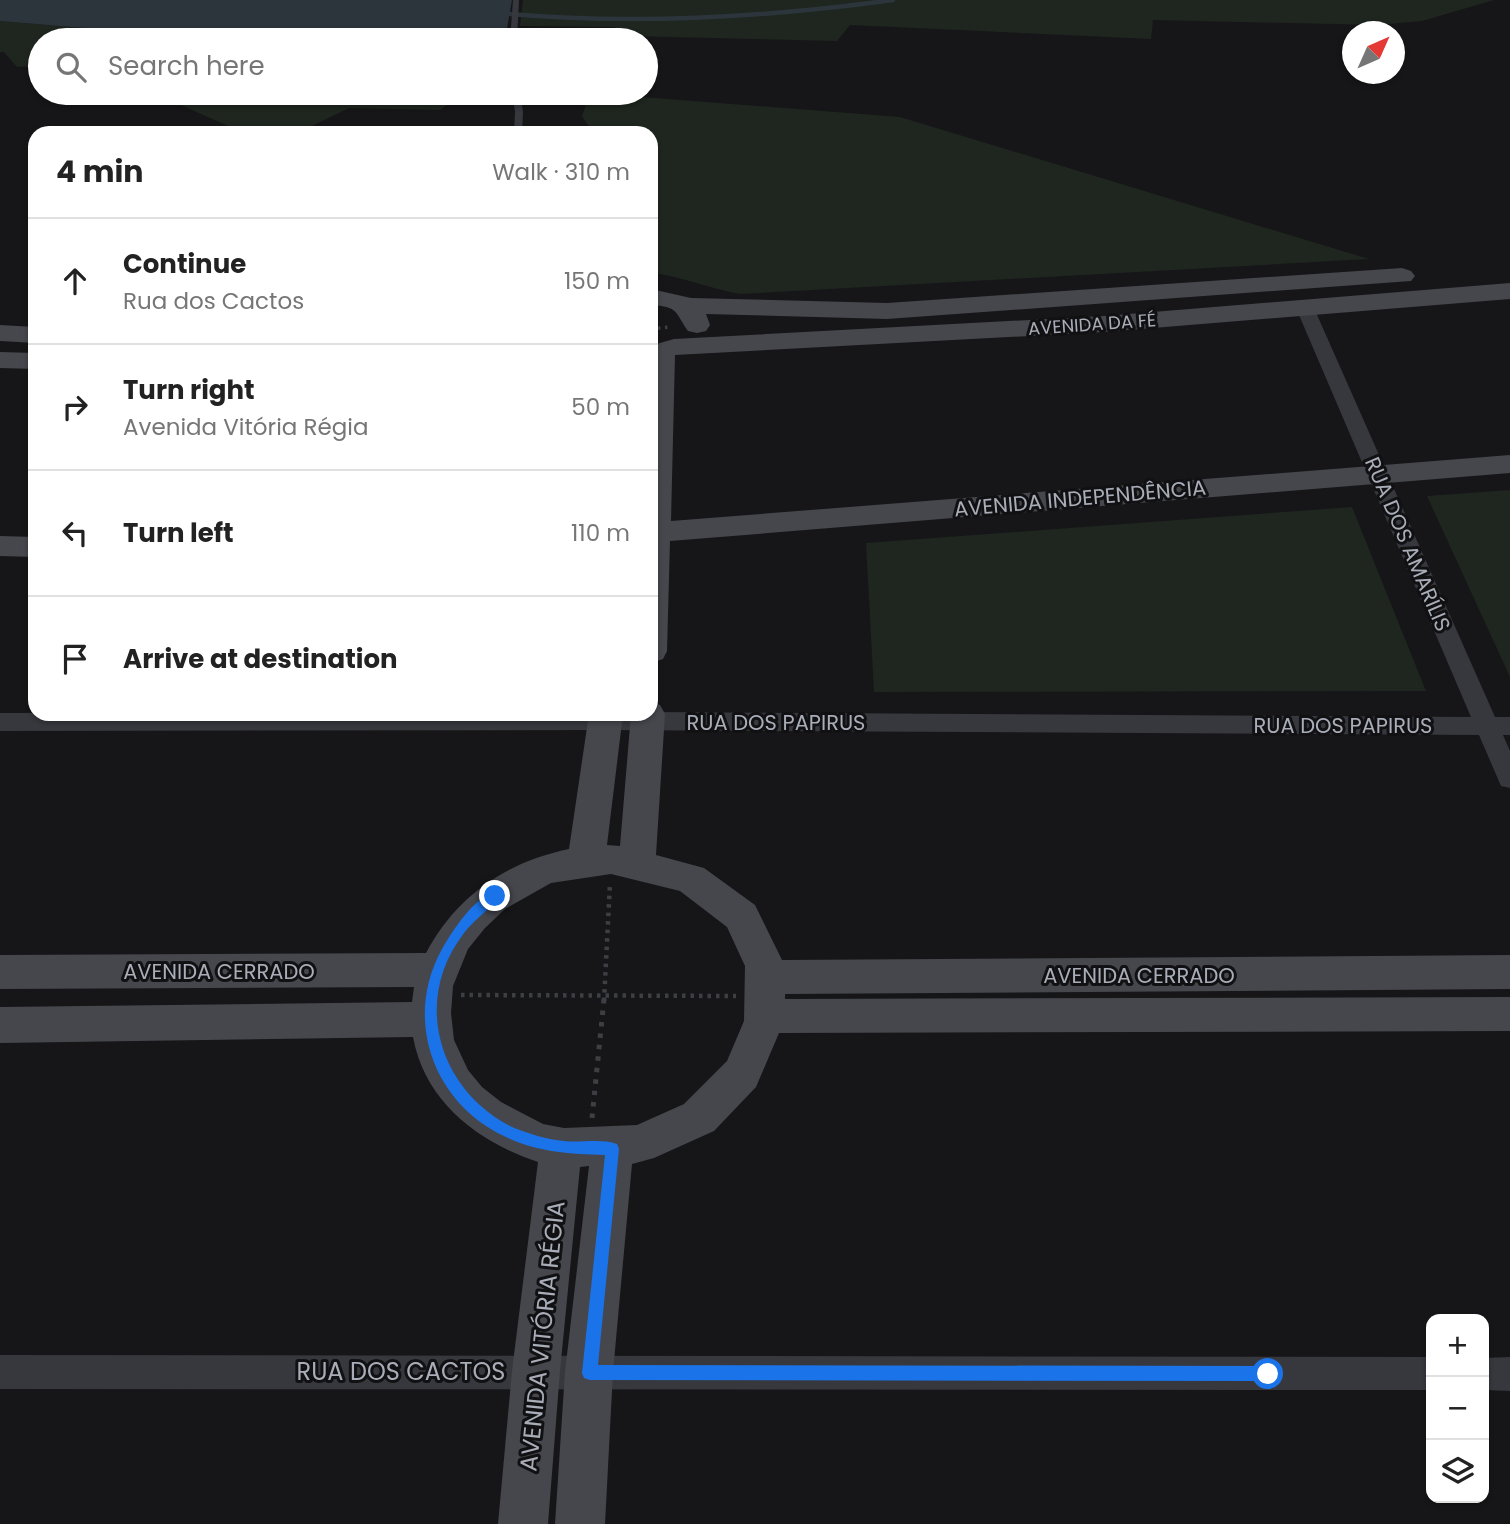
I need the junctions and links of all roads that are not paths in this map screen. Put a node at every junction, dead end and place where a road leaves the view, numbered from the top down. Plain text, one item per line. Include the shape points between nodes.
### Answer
1 (516, 0) edge
2 (515, 28) edge
3 (518, 105) edge
4 (518, 126) edge
5 (1510, 268) edge
6 (1510, 291) edge
7 (658, 298) edge
8 (687, 306) junction
9 (1305, 308) junction
10 (0, 332) edge
11 (28, 334) edge
12 (662, 350) edge
13 (0, 360) edge
14 (28, 361) edge
15 (658, 441) edge
16 (1510, 464) edge
17 (1378, 474) junction
18 (658, 532) edge
19 (0, 546) edge
20 (28, 547) edge
21 (658, 718) edge
22 (152, 721) edge
23 (606, 721) edge
24 (648, 721) edge
25 (0, 722) edge
26 (1498, 726) edge
27 (1510, 779) edge
28 (586, 860) junction
29 (636, 861) junction
30 (437, 970) junction
31 (0, 972) edge
32 (1510, 972) edge
33 (768, 997) junction
34 (1510, 1014) edge
35 (429, 1019) junction
36 (0, 1025) edge
37 (561, 1148) junction
38 (612, 1149) junction
39 (536, 1371) junction
40 (0, 1372) edge
41 (590, 1373) junction
42 (1426, 1374) edge
43 (1489, 1374) edge
44 (1510, 1374) edge
45 (523, 1524) edge
46 (580, 1524) edge

1 - 2 lane
3 - 4 lane
5 - 8 street, AVENIDA DA FÉ via 887,311
6 - 9 street, AVENIDA DA FÉ
7 - 8 street, AVENIDA DA FÉ
8 - 12 street via 697,328
9 - 12 street, AVENIDA DA FÉ
9 - 17 street, RUA DOS AMARÍLIS
10 - 11 street
12 - 15 street
13 - 14 street
16 - 17 street, AVENIDA INDEPENDÊNCIA
17 - 18 street, AVENIDA INDEPENDÊNCIA
17 - 26 street, RUA DOS AMARÍLIS
19 - 20 street
21 - 26 street, RUA DOS PAPIRUS
22 - 25 street, RUA DOS PAPIRUS
23 - 28 street
24 - 29 street
26 - 27 street, RUA DOS AMARÍLIS
28 - 29 street
28 - 30 street via 538,872 495,896 460,929
29 - 33 street via 690,877 733,908 755,940
30 - 31 street, AVENIDA CERRADO
30 - 35 street
32 - 33 street, AVENIDA CERRADO
33 - 34 street, AVENIDA CERRADO
33 - 38 street via 755,1053 733,1088 708,1110 658,1138
35 - 36 street
35 - 37 street via 440,1063 467,1103 509,1132
37 - 38 street
37 - 39 street, AVENIDA VITÓRIA RÉGIA
38 - 41 street
39 - 40 street, RUA DOS CACTOS
39 - 41 street, RUA DOS CACTOS
39 - 45 street, AVENIDA VITÓRIA RÉGIA
41 - 42 street, RUA DOS CACTOS
41 - 46 street
43 - 44 street

